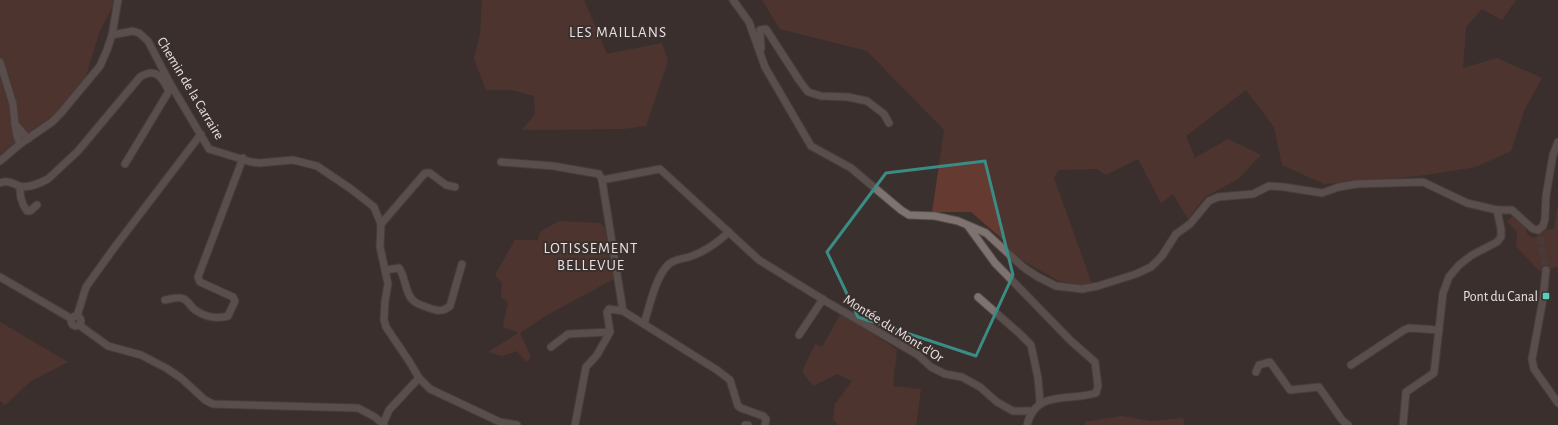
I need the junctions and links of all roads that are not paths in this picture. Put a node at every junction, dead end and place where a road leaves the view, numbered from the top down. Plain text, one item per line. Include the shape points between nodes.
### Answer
1 (118, 0) edge
2 (733, 0) edge
3 (112, 36) junction
4 (0, 62) edge
5 (163, 69) junction
6 (153, 72) junction
7 (769, 75) junction
8 (15, 124) junction
9 (889, 124) dead end
10 (201, 134) junction
11 (28, 138) junction
12 (1558, 142) edge
13 (20, 144) junction
14 (243, 158) junction
15 (0, 161) edge
16 (501, 162) dead end
17 (124, 164) dead end
18 (602, 180) junction
19 (0, 183) edge
20 (20, 186) junction
21 (455, 187) dead end
22 (37, 205) dead end
23 (1497, 210) junction
24 (381, 224) junction
25 (966, 225) junction
26 (729, 232) junction
27 (462, 264) dead end
28 (386, 270) junction
29 (1546, 270) tunnel mouth
30 (0, 277) edge
31 (978, 297) dead end
32 (823, 299) junction
33 (165, 300) dead end
34 (623, 311) junction
35 (74, 317) junction
36 (644, 324) junction
37 (1439, 330) junction
38 (610, 332) junction
39 (799, 335) dead end
40 (551, 346) dead end
41 (1351, 365) dead end
42 (1256, 372) dead end
43 (419, 378) junction
44 (1040, 402) junction
45 (1558, 403) edge
46 (1032, 411) junction
47 (383, 425) edge
48 (517, 425) edge
49 (575, 425) edge
50 (745, 425) edge
51 (748, 425) edge
52 (765, 425) edge
53 (1027, 425) edge
54 (1348, 425) edge
55 (1403, 425) edge

1 - 3 street
2 - 7 street via 749,22
3 - 5 street, Chemin de la Carraire via 133,31 139,33 148,41
3 - 11 street via 100,66 75,98 52,122
4 - 8 street via 13,104
5 - 6 street
5 - 10 street, Chemin de la Carraire
6 - 17 street via 162,77 169,91
6 - 20 street via 140,77 78,150 48,179 36,185
7 - 9 street via 761,48 760,30 766,29 808,92 867,102 884,114
7 - 25 street via 811,146 851,168 901,210 909,214 935,216
8 - 11 street
8 - 13 street
10 - 14 street, Chemin de la Carraire via 209,149
10 - 35 street via 86,287
11 - 13 street
12 - 23 street via 1553,155 1546,196 1545,219 1539,234 1512,210
13 - 15 street
14 - 24 street, Chemin de la Carraire via 259,163 293,160 317,166 374,207
14 - 33 street via 198,277 200,282 232,297 235,301 228,316 220,319 210,317 196,311 184,299
16 - 18 street via 553,166 595,173 599,174
18 - 26 street, Montée du Mont d'Or via 660,169
18 - 34 street
19 - 20 street via 11,182
20 - 22 street via 23,206 30,211
21 - 24 street via 446,185 430,173 424,173
23 - 25 street via 1466,204 1423,182 1357,184 1322,193 1269,186 1253,194 1218,197 1209,201 1190,224 1176,234 1162,256 1151,267 1136,274 1082,289 1056,286 1038,277 1022,267 986,234
23 - 37 street via 1501,237 1467,258 1449,277 1443,293
24 - 28 street, Chemin de la Carraire via 380,247
25 - 44 street via 995,263 1095,362 1098,386 1096,393
26 - 32 street, Montée du Mont d'Or via 759,260
26 - 36 street via 712,247 668,265 660,275
27 - 28 street via 450,306 438,311 413,302 399,268
28 - 43 street, Chemin de la Carraire via 386,327
29 - 45 street via 1532,359 1534,369
30 - 35 street
31 - 44 street via 1031,345
32 - 39 street
32 - 46 street, Montée du Mont d'Or via 918,355 931,367 945,374 962,377 980,387 997,402 1013,411
34 - 36 street
34 - 38 street via 612,308 607,312
35 - 47 street via 81,320 79,325 108,346 141,355 166,368 213,404 358,408
36 - 52 street via 730,380 738,406 763,416 766,419
37 - 41 street via 1409,328
37 - 55 street via 1434,373 1406,392
38 - 40 street via 568,334
38 - 49 street via 597,355 586,367
42 - 54 street via 1259,365 1270,362 1290,390 1319,387
43 - 47 street via 389,410
43 - 48 street, Chemin de la Carraire via 430,389 500,422
44 - 46 street
46 - 53 street
50 - 51 street

